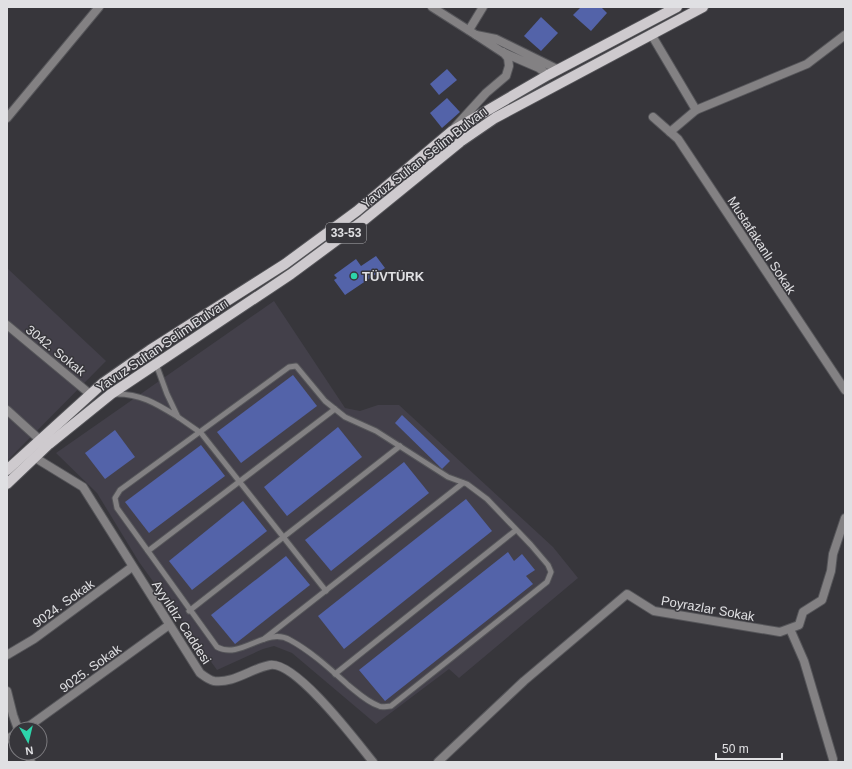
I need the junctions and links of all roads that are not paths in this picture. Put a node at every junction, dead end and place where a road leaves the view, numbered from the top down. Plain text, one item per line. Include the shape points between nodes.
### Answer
1 (99, 7) edge
2 (432, 7) edge
3 (483, 7) edge
4 (677, 7) edge
5 (703, 7) edge
6 (472, 33) junction
7 (651, 34) junction
8 (845, 36) edge
9 (502, 52) junction
10 (559, 70) junction
11 (548, 75) junction
12 (696, 110) junction
13 (653, 117) dead end
14 (7, 118) edge
15 (452, 131) junction
16 (670, 132) junction
17 (7, 325) edge
18 (156, 363) junction
19 (845, 390) edge
20 (90, 394) junction
21 (111, 394) junction
22 (7, 410) edge
23 (335, 410) junction
24 (178, 417) junction
25 (198, 431) junction
26 (39, 439) junction
27 (400, 446) junction
28 (34, 457) junction
29 (7, 470) edge
30 (240, 481) junction
31 (463, 483) junction
32 (7, 484) edge
33 (845, 518) edge
34 (516, 530) junction
35 (283, 537) junction
36 (148, 551) junction
37 (132, 567) junction
38 (326, 591) junction
39 (189, 611) junction
40 (169, 625) junction
41 (790, 629) junction
42 (262, 640) junction
43 (7, 656) edge
44 (335, 674) junction
45 (7, 691) edge
46 (15, 721) edge
47 (36, 721) edge
48 (833, 759) dead end
49 (373, 762) edge
50 (438, 762) edge

1 - 14 street
2 - 6 street
3 - 6 street
4 - 10 main road, Yavuz Sultan Selim Bulvarı / 33-53
5 - 7 main road, Yavuz Sultan Selim Bulvarı / 33-53
6 - 9 street
6 - 10 street via 496,39
7 - 12 street
7 - 18 main road, Yavuz Sultan Selim Bulvarı / 33-53 via 495,118 460,142 364,220 291,274
8 - 12 street via 807,64
9 - 11 street via 539,68
9 - 15 street via 508,58 506,76 486,93
10 - 11 main road, Yavuz Sultan Selim Bulvarı / 33-53
11 - 15 main road, Yavuz Sultan Selim Bulvarı / 33-53
12 - 16 street
13 - 16 street, Mustafakanlı Sokak
15 - 20 main road, Yavuz Sultan Selim Bulvarı / 33-53 via 357,211 285,264 150,350
16 - 19 street, Mustafakanlı Sokak via 678,139
17 - 20 street, 3042. Sokak
18 - 21 main road, Yavuz Sultan Selim Bulvarı / 33-53
18 - 24 lane via 166,394
20 - 26 main road, Yavuz Sultan Selim Bulvarı / 33-53
21 - 24 lane via 130,394 158,404
21 - 28 main road, Yavuz Sultan Selim Bulvarı / 33-53
22 - 26 street
23 - 25 lane via 296,366 289,367
23 - 27 lane
23 - 30 lane
24 - 25 lane
25 - 30 lane
25 - 36 lane via 120,490 115,498 117,508
26 - 29 main road, Yavuz Sultan Selim Bulvarı / 33-53
27 - 31 lane
27 - 35 lane
28 - 32 main road, Yavuz Sultan Selim Bulvarı / 33-53
28 - 37 street, Ayyıldız Caddesi via 83,487
30 - 35 lane
30 - 36 lane
31 - 34 lane via 487,499
31 - 38 lane
33 - 41 street via 822,600 804,612 799,625
34 - 44 lane
34 - 44 lane via 548,565 551,572 547,582 391,706 380,707 364,698
35 - 38 lane
35 - 39 lane
36 - 39 lane
37 - 40 street, Ayyıldız Caddesi
37 - 43 street, 9024. Sokak
38 - 42 lane
39 - 42 lane via 217,647 224,651 238,650
40 - 47 street, 9025. Sokak
40 - 49 street, Ayyıldız Caddesi via 200,673 214,681 227,680 270,665 280,666 299,678 348,730
41 - 48 street via 804,661
41 - 50 street, Poyrazlar Sokak via 780,632 654,611 627,594 524,681
42 - 44 lane via 274,637 288,638 307,650
45 - 46 street

